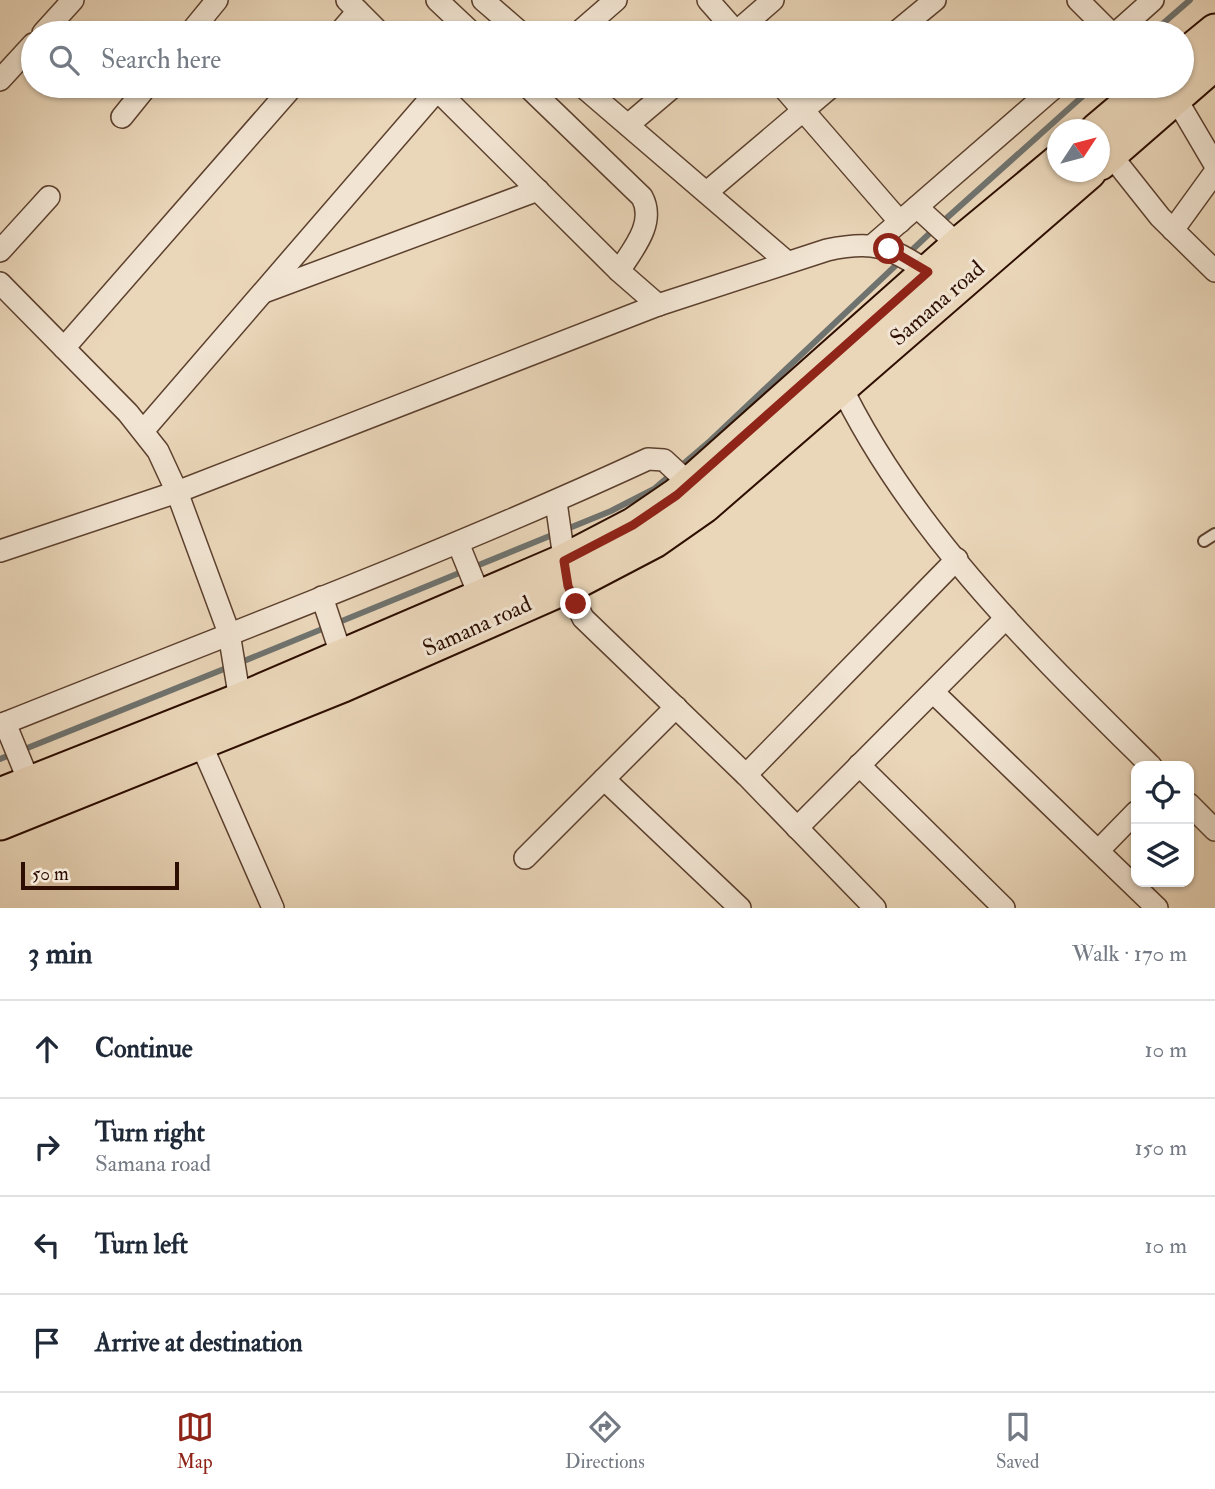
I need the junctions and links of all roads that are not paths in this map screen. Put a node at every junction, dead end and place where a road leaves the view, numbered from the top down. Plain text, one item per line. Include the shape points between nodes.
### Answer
1 (73, 0) edge
2 (217, 0) edge
3 (437, 0) edge
4 (483, 0) edge
5 (616, 0) edge
6 (708, 0) edge
7 (773, 0) edge
8 (935, 0) edge
9 (1078, 0) edge
10 (1153, 0) edge
11 (353, 6) edge
12 (54, 21) edge
13 (200, 21) edge
14 (368, 21) edge
15 (459, 21) edge
16 (507, 21) edge
17 (592, 21) edge
18 (726, 21) edge
19 (749, 21) edge
20 (910, 21) edge
21 (1100, 21) edge
22 (1128, 21) edge
23 (1215, 31) edge
24 (1194, 48) edge
25 (21, 57) edge
26 (1215, 63) edge
27 (1194, 74) edge
28 (0, 80) edge
29 (137, 98) edge
30 (283, 98) edge
31 (428, 98) edge
32 (448, 98) edge
33 (539, 98) edge
34 (596, 98) edge
35 (660, 98) edge
36 (792, 98) edge
37 (818, 98) edge
38 (1047, 98) edge
39 (1156, 98) edge
40 (1166, 98) edge
41 (803, 110) junction
42 (122, 117) dead end
43 (628, 125) junction
44 (1110, 143) edge
45 (1215, 164) edge
46 (1110, 165) edge
47 (1047, 169) edge
48 (1215, 172) edge
49 (1047, 181) edge
50 (538, 190) junction
51 (706, 192) junction
52 (49, 197) dead end
53 (900, 222) junction
54 (1173, 230) junction
55 (946, 234) junction
56 (0, 251) edge
57 (900, 256) junction
58 (787, 262) junction
59 (619, 271) junction
60 (1215, 271) edge
61 (0, 283) edge
62 (263, 292) junction
63 (658, 305) junction
64 (64, 348) junction
65 (835, 373) junction
66 (143, 431) junction
67 (676, 471) junction
68 (177, 492) junction
69 (1215, 534) edge
70 (561, 539) junction
71 (1204, 541) dead end
72 (0, 551) edge
73 (957, 559) junction
74 (469, 569) junction
75 (1006, 618) junction
76 (331, 623) junction
77 (231, 641) junction
78 (238, 687) junction
79 (933, 692) junction
80 (676, 707) junction
81 (201, 744) junction
82 (11, 754) edge
83 (1146, 761) edge
84 (859, 765) junction
85 (746, 775) junction
86 (604, 779) junction
87 (1194, 809) edge
88 (1131, 817) edge
89 (0, 823) edge
90 (797, 828) junction
91 (1215, 830) edge
92 (1098, 851) junction
93 (525, 858) dead end
94 (273, 908) edge
95 (740, 908) edge
96 (875, 908) edge
97 (1004, 908) edge
98 (1157, 908) edge

1 - 12 street
2 - 13 street
3 - 15 street
4 - 16 street
5 - 17 street
6 - 18 street
7 - 19 street
8 - 20 street
9 - 21 street
10 - 22 street
11 - 14 street
23 - 24 main road
25 - 28 street
26 - 27 main road, Samana road
29 - 42 street
30 - 64 street
31 - 62 street
32 - 50 street
33 - 59 street via 647,206 643,231
34 - 43 street
35 - 43 street
36 - 41 street
37 - 41 street
38 - 55 street
39 - 44 main road, Samana road
40 - 45 street
41 - 51 street
41 - 53 street
43 - 51 street
46 - 54 street
47 - 55 main road, Samana road
48 - 54 street
49 - 55 main road, Samana road
50 - 59 street
50 - 62 street
51 - 58 street
52 - 56 street
53 - 55 street
53 - 57 street
54 - 60 street
55 - 57 main road, Samana road
55 - 65 main road, Samana road
57 - 58 street via 853,244
57 - 65 main road, Samana road
58 - 63 street
59 - 63 street
61 - 64 street
62 - 66 street
63 - 68 street
64 - 66 street
65 - 67 main road, Samana road
65 - 70 main road, Samana road via 704,506 654,541
65 - 73 street via 894,477
66 - 68 street
67 - 70 main road, Samana road via 633,525
67 - 70 street via 648,459
68 - 72 street
68 - 77 street
69 - 71 lane
70 - 74 main road, Samana road
70 - 74 street
70 - 80 street via 583,618
70 - 81 main road, Samana road via 343,685
73 - 75 street
73 - 85 street
74 - 76 main road, Samana road
74 - 76 street
75 - 79 street
75 - 83 street
76 - 77 street
76 - 78 main road, Samana road
77 - 78 street
77 - 82 street
78 - 82 main road, Samana road
79 - 84 street
79 - 92 street
80 - 85 street
80 - 86 street
81 - 89 main road, Samana road
81 - 94 street
84 - 90 street
84 - 97 street
85 - 90 street
86 - 93 street
86 - 95 street
87 - 91 street
88 - 92 street
90 - 96 street
92 - 98 street

